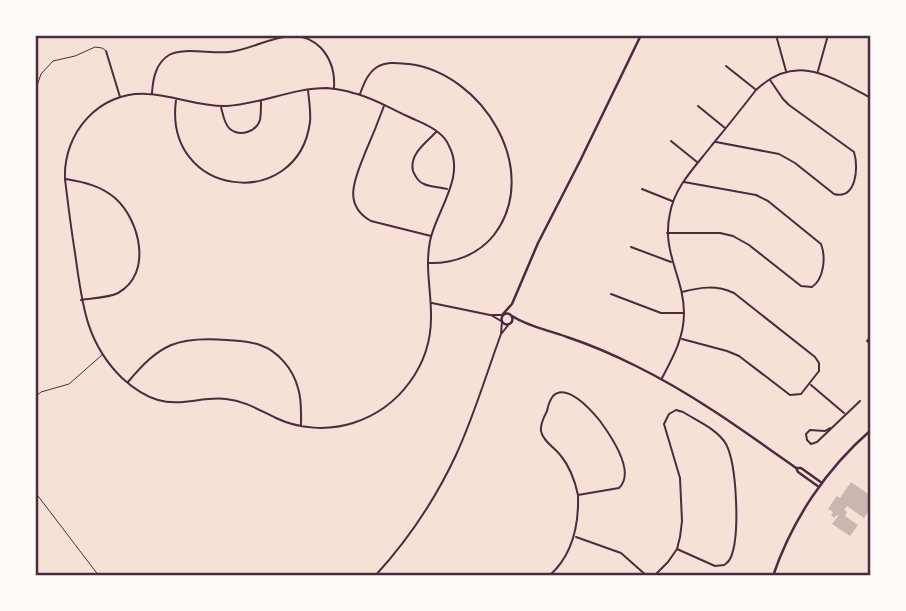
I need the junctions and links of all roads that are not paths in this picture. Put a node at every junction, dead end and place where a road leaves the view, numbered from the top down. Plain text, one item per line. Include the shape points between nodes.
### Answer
1 (641, 35) edge
2 (776, 35) edge
3 (828, 35) edge
4 (106, 51) joint
5 (726, 66) dead end
6 (786, 72) junction
7 (818, 72) junction
8 (769, 79) junction
9 (307, 89) junction
10 (334, 89) junction
11 (756, 90) junction
12 (35, 92) edge
13 (152, 94) junction
14 (360, 95) junction
15 (120, 97) junction
16 (176, 99) junction
17 (871, 99) edge
18 (261, 100) junction
19 (384, 105) junction
20 (221, 106) junction
21 (698, 106) dead end
22 (726, 128) junction
23 (437, 131) junction
24 (671, 141) dead end
25 (715, 142) junction
26 (698, 163) junction
27 (65, 179) junction
28 (683, 181) junction
29 (449, 189) junction
30 (642, 189) dead end
31 (673, 201) junction
32 (667, 233) junction
33 (431, 236) junction
34 (631, 247) dead end
35 (427, 263) junction
36 (672, 263) junction
37 (681, 292) junction
38 (611, 294) dead end
39 (81, 300) junction
40 (431, 303) junction
41 (512, 304) junction
42 (684, 313) junction
43 (503, 314) junction
44 (490, 315) junction
45 (511, 316) junction
46 (502, 321) junction
47 (523, 323) junction
48 (509, 324) junction
49 (501, 334) junction
50 (871, 336) edge
51 (681, 339) junction
52 (871, 344) edge
53 (102, 355) junction
54 (662, 379) junction
55 (127, 383) junction
56 (810, 385) junction
57 (35, 397) edge
58 (860, 401) dead end
59 (845, 413) junction
60 (301, 426) junction
61 (830, 428) junction
62 (871, 430) edge
63 (820, 485) junction
64 (578, 495) junction
65 (575, 536) junction
66 (677, 549) junction
67 (554, 572) junction
68 (376, 576) edge
69 (549, 576) edge
70 (559, 576) edge
71 (647, 576) edge
72 (654, 576) edge
73 (773, 576) edge

1 - 41 street
2 - 6 street
3 - 7 street
4 - 12 lane via 95,47 53,61 41,74
4 - 15 street
5 - 11 street
6 - 7 street
6 - 8 street
7 - 17 street
8 - 11 street
8 - 25 street via 789,105 854,152 854,184 849,192 834,194 779,154
9 - 10 street
9 - 16 street via 310,119 302,148 275,174 243,184 203,171 186,153 175,122
9 - 18 street
10 - 13 street via 330,60 319,46 304,37 285,35 235,51 173,53 157,69
10 - 14 street
11 - 22 street
13 - 15 street
13 - 16 street
14 - 19 street
14 - 35 street via 367,77 381,65 425,68 470,93 500,134 511,184 499,228 469,255
15 - 27 street via 82,123 69,147
16 - 20 street
18 - 20 street
18 - 20 street via 258,123 247,133 230,128
19 - 23 street
19 - 33 street via 355,180 355,204 370,221
21 - 22 street
22 - 25 street
23 - 29 street via 449,145 454,161
23 - 29 street via 417,152 413,168 421,183
24 - 26 street
25 - 26 street
26 - 28 street
27 - 39 street
27 - 39 street via 99,187 114,198 133,222 138,238 136,271 129,284 114,295
28 - 31 street
28 - 32 street via 747,192 768,201 821,244 820,279 812,287 801,286 729,234
29 - 33 street
30 - 31 street
31 - 32 street
32 - 36 street
33 - 35 street
34 - 36 street
35 - 40 street
36 - 37 street
37 - 42 street
37 - 56 street via 717,287 742,299 817,360 819,371
38 - 42 street via 662,313
39 - 53 street
40 - 44 street
40 - 60 street via 426,354 397,397 353,423
41 - 43 street
41 - 45 street
42 - 51 street
43 - 44 street
43 - 45 street
43 - 46 street
44 - 46 street
45 - 47 street
45 - 48 street
46 - 48 street
46 - 49 street
47 - 48 street
47 - 54 street via 602,351
48 - 49 street
49 - 68 street via 442,482 414,529
50 - 52 street via 867,341
51 - 54 street
51 - 56 street via 739,356 790,396 801,394
53 - 55 street
53 - 57 lane via 69,384
54 - 63 street via 801,468
55 - 60 street via 162,401 229,399
55 - 60 street via 154,354 175,343 197,339 252,343 273,351 292,373 300,398
56 - 59 street
58 - 59 street
59 - 61 street
61 - 61 street via 817,442 807,440 810,430
62 - 63 street
63 - 73 street via 800,516
64 - 64 street via 619,488 626,472 597,418 570,394 561,392 550,400 541,432 568,466
64 - 65 street
65 - 67 street
65 - 71 street via 621,553
66 - 66 street via 715,566 724,565 732,555 736,509 725,443 676,410 664,424 682,495
66 - 72 street
67 - 69 street
67 - 70 street

